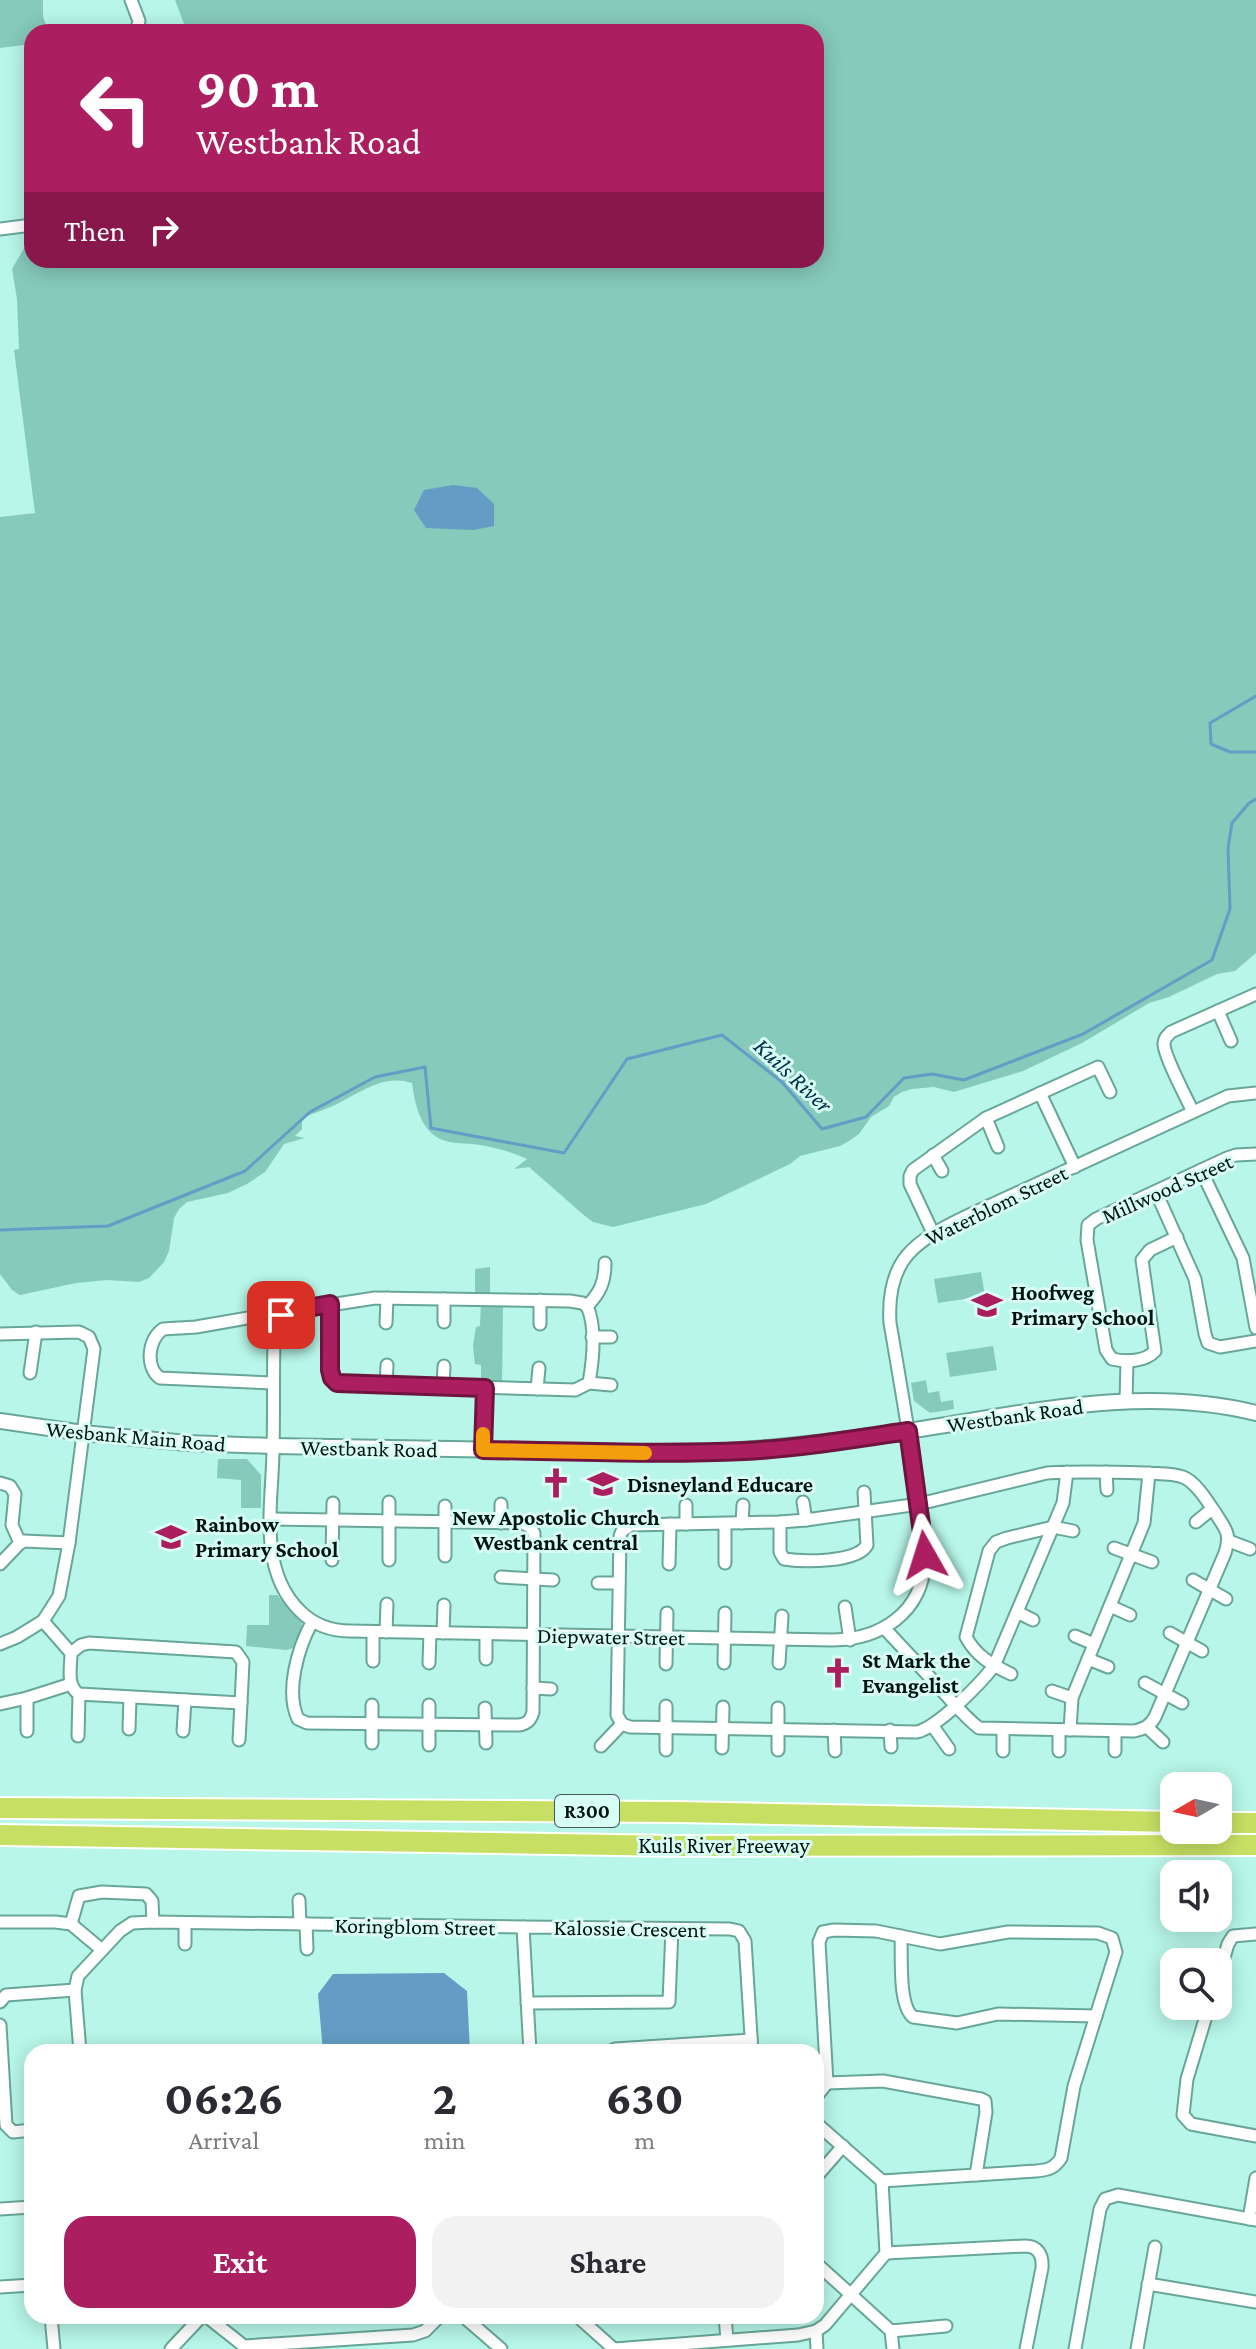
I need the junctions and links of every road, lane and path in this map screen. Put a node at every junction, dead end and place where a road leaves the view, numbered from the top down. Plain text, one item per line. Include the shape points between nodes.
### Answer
1 (131, 0) edge
2 (138, 24) edge
3 (24, 226) edge
4 (0, 229) edge
5 (1256, 994) edge
6 (1218, 1011) junction
7 (1231, 1041) dead end
8 (1110, 1092) dead end
9 (1040, 1093) junction
10 (1256, 1093) edge
11 (1193, 1112) junction
12 (986, 1118) junction
13 (998, 1147) dead end
14 (933, 1155) junction
15 (1254, 1158) edge
16 (1075, 1167) junction
17 (1201, 1170) junction
18 (942, 1171) dead end
19 (1156, 1192) junction
20 (933, 1233) junction
21 (1177, 1237) junction
22 (605, 1263) dead end
23 (387, 1298) junction
24 (444, 1299) junction
25 (540, 1300) junction
26 (330, 1304) junction
27 (587, 1306) junction
28 (279, 1317) junction
29 (444, 1322) dead end
30 (386, 1323) dead end
31 (540, 1324) dead end
32 (1256, 1328) edge
33 (36, 1332) junction
34 (0, 1334) edge
35 (592, 1337) junction
36 (611, 1337) dead end
37 (1256, 1341) edge
38 (1127, 1361) junction
39 (387, 1365) dead end
40 (444, 1366) dead end
41 (539, 1368) dead end
42 (30, 1373) dead end
43 (273, 1383) junction
44 (589, 1383) junction
45 (386, 1385) junction
46 (611, 1385) dead end
47 (443, 1387) junction
48 (485, 1388) junction
49 (537, 1389) junction
50 (1130, 1402) junction
51 (1256, 1413) edge
52 (1256, 1419) edge
53 (0, 1421) edge
54 (908, 1431) junction
55 (83, 1433) junction
56 (273, 1446) junction
57 (483, 1450) junction
58 (1067, 1472) junction
59 (1106, 1472) junction
60 (1149, 1473) junction
61 (0, 1483) edge
62 (1107, 1490) dead end
63 (864, 1492) dead end
64 (389, 1502) dead end
65 (803, 1502) dead end
66 (333, 1503) dead end
67 (501, 1504) dead end
68 (919, 1504) junction
69 (686, 1505) dead end
70 (743, 1505) dead end
71 (445, 1506) dead end
72 (1212, 1509) junction
73 (866, 1511) junction
74 (271, 1519) junction
75 (332, 1520) junction
76 (806, 1520) junction
77 (389, 1521) junction
78 (445, 1522) junction
79 (780, 1522) junction
80 (1196, 1522) dead end
81 (501, 1523) junction
82 (742, 1523) junction
83 (670, 1524) junction
84 (686, 1524) junction
85 (725, 1524) junction
86 (1053, 1527) junction
87 (1073, 1531) dead end
88 (1229, 1541) junction
89 (20, 1543) junction
90 (69, 1543) junction
91 (1114, 1548) dead end
92 (1250, 1549) dead end
93 (1132, 1555) junction
94 (445, 1556) dead end
95 (332, 1560) dead end
96 (389, 1560) dead end
97 (1152, 1562) dead end
98 (725, 1563) dead end
99 (0, 1564) edge
100 (669, 1564) dead end
101 (501, 1577) dead end
102 (534, 1579) junction
103 (553, 1580) dead end
104 (1193, 1580) dead end
105 (598, 1583) dead end
106 (619, 1583) junction
107 (1209, 1589) junction
108 (1226, 1599) dead end
109 (387, 1604) dead end
110 (444, 1605) dead end
111 (1110, 1606) junction
112 (845, 1607) dead end
113 (1017, 1612) junction
114 (667, 1613) dead end
115 (725, 1613) dead end
116 (1130, 1615) dead end
117 (782, 1616) dead end
118 (1033, 1620) dead end
119 (43, 1621) junction
120 (312, 1622) junction
121 (885, 1629) junction
122 (379, 1632) junction
123 (430, 1633) junction
124 (443, 1633) junction
125 (1170, 1633) dead end
126 (486, 1634) junction
127 (534, 1635) junction
128 (618, 1636) junction
129 (1075, 1636) dead end
130 (666, 1637) junction
131 (724, 1638) junction
132 (781, 1639) junction
133 (850, 1640) junction
134 (1187, 1642) junction
135 (0, 1644) edge
136 (1094, 1644) junction
137 (1202, 1651) dead end
138 (71, 1653) junction
139 (486, 1659) dead end
140 (1088, 1659) junction
141 (373, 1661) dead end
142 (429, 1663) dead end
143 (724, 1663) dead end
144 (779, 1663) dead end
145 (666, 1664) dead end
146 (994, 1666) junction
147 (1108, 1667) dead end
148 (1011, 1674) dead end
149 (1145, 1683) dead end
150 (71, 1684) junction
151 (533, 1688) junction
152 (551, 1689) dead end
153 (1052, 1691) dead end
154 (79, 1694) junction
155 (1165, 1694) junction
156 (130, 1697) junction
157 (27, 1698) junction
158 (1072, 1698) junction
159 (185, 1700) junction
160 (241, 1703) junction
161 (1182, 1703) dead end
162 (0, 1704) edge
163 (372, 1705) dead end
164 (429, 1705) dead end
165 (955, 1705) junction
166 (666, 1706) dead end
167 (723, 1707) dead end
168 (485, 1708) dead end
169 (778, 1708) dead end
170 (372, 1723) junction
171 (429, 1724) junction
172 (622, 1724) junction
173 (485, 1725) junction
174 (932, 1725) junction
175 (666, 1727) junction
176 (1147, 1727) junction
177 (722, 1728) junction
178 (129, 1729) dead end
179 (778, 1729) junction
180 (1003, 1729) junction
181 (834, 1730) junction
182 (890, 1730) junction
183 (1065, 1730) junction
184 (27, 1731) dead end
185 (183, 1731) dead end
186 (1115, 1731) junction
187 (78, 1736) dead end
188 (239, 1740) dead end
189 (1163, 1742) dead end
190 (372, 1743) dead end
191 (486, 1743) dead end
192 (429, 1745) dead end
193 (601, 1746) dead end
194 (891, 1747) dead end
195 (722, 1748) dead end
196 (949, 1749) dead end
197 (666, 1750) dead end
198 (778, 1750) dead end
199 (835, 1751) dead end
200 (1003, 1751) dead end
201 (1059, 1751) dead end
202 (1115, 1751) dead end
203 (0, 1799) edge
204 (0, 1808) edge
205 (68, 1809) junction
206 (1160, 1822) edge
207 (1232, 1823) edge
208 (1256, 1823) edge
209 (0, 1835) edge
210 (95, 1836) junction
211 (0, 1843) edge
212 (1256, 1845) edge
213 (299, 1900) dead end
214 (0, 1922) edge
215 (153, 1922) junction
216 (185, 1923) junction
217 (71, 1924) junction
218 (303, 1924) junction
219 (523, 1927) junction
220 (672, 1929) junction
221 (1256, 1934) edge
222 (901, 1936) junction
223 (185, 1944) dead end
224 (1227, 1948) edge
225 (307, 1949) dead end
226 (102, 1950) junction
227 (75, 1990) junction
228 (0, 2002) edge
229 (527, 2003) junction
230 (1096, 2016) junction
231 (1205, 2020) edge
232 (0, 2025) edge
233 (79, 2044) edge
234 (530, 2044) edge
235 (752, 2044) edge
236 (827, 2083) junction
237 (824, 2087) edge
238 (3, 2129) edge
239 (824, 2130) edge
240 (24, 2131) edge
241 (1256, 2136) edge
242 (843, 2146) junction
243 (824, 2168) edge
244 (976, 2175) junction
245 (1256, 2178) edge
246 (882, 2181) junction
247 (24, 2208) edge
248 (0, 2209) edge
249 (1252, 2219) edge
250 (1155, 2247) dead end
251 (886, 2253) junction
252 (824, 2270) edge
253 (1148, 2284) junction
254 (24, 2286) edge
255 (0, 2287) edge
256 (851, 2295) junction
257 (1256, 2302) edge
258 (52, 2324) edge
259 (196, 2324) edge
260 (214, 2324) edge
261 (432, 2324) edge
262 (472, 2324) edge
263 (586, 2324) edge
264 (726, 2324) edge
265 (946, 2326) dead end
266 (816, 2331) junction
267 (891, 2331) junction
268 (727, 2340) junction
269 (244, 2348) edge
270 (637, 2348) edge
271 (54, 2349) edge
272 (171, 2349) edge
273 (501, 2349) edge
274 (614, 2349) edge
275 (817, 2349) edge
276 (893, 2349) edge
277 (1026, 2349) edge
278 (1075, 2349) edge
279 (1137, 2349) edge

1 - 2 street
3 - 4 street
5 - 6 street
6 - 7 street
6 - 11 street via 1171,1032 1164,1044
8 - 9 street via 1098,1067
9 - 12 street
9 - 16 street
10 - 11 street, Waterblom Street via 1228,1096
11 - 16 street, Waterblom Street
12 - 13 street
12 - 14 street
14 - 18 street
14 - 20 street via 909,1179
15 - 17 street, Millwood Street via 1236,1155
16 - 20 street, Waterblom Street
17 - 19 street, Millwood Street
17 - 32 street via 1243,1258
19 - 21 street
19 - 38 street, Millwood Street via 1087,1228 1106,1350 1112,1359
20 - 54 street, Waterblom Street via 904,1257 890,1294
21 - 37 street via 1195,1279 1208,1343 1220,1347
21 - 38 street via 1144,1256 1156,1348 1148,1357
22 - 27 street via 599,1293
23 - 24 street
23 - 26 street
23 - 30 street
24 - 25 street
24 - 29 street
25 - 27 street
25 - 31 street
26 - 28 street
26 - 45 street via 332,1378 340,1384
27 - 35 street
28 - 43 street
28 - 43 street via 163,1329 154,1339 149,1363 160,1378
33 - 34 street
33 - 42 street
33 - 55 street via 79,1332 92,1340
35 - 36 street
35 - 44 street
38 - 50 street
39 - 45 street
40 - 47 street
41 - 49 street
43 - 56 street
44 - 46 street
44 - 49 street via 577,1390
45 - 47 street
47 - 48 street
48 - 49 street
48 - 57 street
50 - 51 street, Westbank Road via 1188,1402
50 - 52 street, Westbank Road
50 - 54 street, Westbank Road via 1067,1406
53 - 55 street, Wesbank Main Road
54 - 57 street, Westbank Road via 747,1451
54 - 68 street, Diepwater Street
55 - 56 street, Wesbank Main Road
55 - 90 street
56 - 57 street, Westbank Road
56 - 74 street
58 - 59 street
58 - 68 street
58 - 86 street
59 - 60 street
59 - 62 street
60 - 72 street via 1187,1479
60 - 93 street via 1144,1523
61 - 89 street via 15,1494 12,1525
63 - 73 street
64 - 77 street
65 - 76 street
66 - 75 street
67 - 81 street
68 - 73 street
68 - 121 street, Diepwater Street via 922,1580 905,1611
69 - 84 street
70 - 82 street
71 - 78 street
72 - 80 street
72 - 88 street
73 - 76 street
73 - 79 street via 864,1550 824,1560 784,1559
74 - 75 street
74 - 120 street via 275,1571 292,1603
75 - 77 street
75 - 95 street
76 - 79 street
77 - 78 street
77 - 96 street
78 - 81 street
78 - 94 street
79 - 82 street
81 - 102 street via 523,1523 533,1530
82 - 85 street
83 - 84 street
83 - 100 street
83 - 106 street via 636,1524 622,1531
84 - 85 street
85 - 98 street
86 - 87 street
86 - 113 street
86 - 146 street via 1000,1540 989,1551 966,1634
88 - 92 street
88 - 107 street
89 - 90 street
89 - 99 street
90 - 119 street via 59,1596
91 - 93 street
93 - 97 street
93 - 111 street
101 - 102 street
102 - 103 street
102 - 127 street
104 - 107 street
105 - 106 street
106 - 128 street
107 - 108 street
107 - 134 street
109 - 122 street
110 - 124 street
111 - 116 street
111 - 136 street
112 - 133 street
113 - 118 street
113 - 146 street
114 - 130 street
115 - 131 street
117 - 132 street
119 - 135 street
119 - 138 street
120 - 122 street, Diepwater Street via 341,1631
120 - 170 street via 295,1663 298,1719
121 - 133 street, Diepwater Street
121 - 165 street
122 - 123 street, Diepwater Street
122 - 141 street
123 - 124 street, Diepwater Street
123 - 142 street
124 - 126 street, Diepwater Street
125 - 134 street
126 - 127 street, Diepwater Street
126 - 139 street
127 - 128 street, Diepwater Street
127 - 151 street
128 - 130 street, Diepwater Street
128 - 172 street via 617,1715
129 - 136 street
130 - 131 street, Diepwater Street
130 - 145 street
131 - 132 street, Diepwater Street
131 - 143 street
132 - 133 street, Diepwater Street
132 - 144 street
134 - 137 street
134 - 155 street
136 - 140 street
138 - 150 street
138 - 160 street via 89,1643 236,1652 243,1662
140 - 147 street
140 - 158 street
146 - 148 street
146 - 165 street
149 - 155 street
150 - 154 street
150 - 157 street
151 - 152 street
151 - 173 street via 528,1722
153 - 158 street
154 - 156 street
154 - 187 street
155 - 161 street
155 - 176 street
156 - 159 street
156 - 178 street
157 - 162 street
157 - 184 street
158 - 183 street
159 - 160 street
159 - 185 street
160 - 188 street
163 - 170 street
164 - 171 street
165 - 174 street
165 - 180 street via 979,1728
166 - 175 street
167 - 177 street
168 - 173 street
169 - 179 street
170 - 171 street
170 - 190 street
171 - 173 street
171 - 192 street
172 - 175 street
172 - 193 street
173 - 191 street
174 - 182 street via 921,1731
174 - 196 street
175 - 177 street
175 - 197 street
176 - 186 street
176 - 189 street
177 - 179 street
177 - 195 street
179 - 181 street
179 - 198 street
180 - 183 street
180 - 200 street
181 - 182 street
181 - 199 street
182 - 194 street
183 - 186 street
183 - 201 street
186 - 202 street
203 - 205 highway via 37,1800
204 - 205 highway, Kuils River Freeway / R300
205 - 206 highway, Kuils River Freeway / R300
207 - 208 highway
209 - 210 highway, Kuils River Freeway / R300
210 - 211 highway
210 - 212 highway, Kuils River Freeway / R300 via 677,1846
213 - 218 street
214 - 217 street
215 - 216 street, Koringblom Street
215 - 217 street via 153,1904 146,1894 102,1892 79,1896
215 - 226 street, Koringblom Street via 129,1925
216 - 218 street, Koringblom Street
216 - 223 street
217 - 226 street
218 - 219 street, Koringblom Street
218 - 225 street, Koringblom Street
219 - 220 street, Kalossie Crescent
219 - 229 street, Kalossie Crescent
220 - 229 street via 669,2002
220 - 235 street, Kalossie Crescent via 742,1934
221 - 224 street via 1233,1936
222 - 230 street via 904,2001 913,2017 949,2023 998,2014
222 - 230 street via 940,1944 1008,1932 1109,1936 1116,1952
222 - 236 street via 834,1930 819,1937
226 - 227 street, Koringblom Street via 78,1976
227 - 228 street via 6,1995
227 - 233 street
229 - 234 street, Kalossie Crescent
230 - 244 street via 1058,2163 1045,2170
231 - 241 street via 1187,2079 1183,2115 1191,2124
232 - 238 street
236 - 237 street
236 - 244 street via 883,2081 985,2101
238 - 240 street
239 - 242 street
242 - 243 street
242 - 246 street
244 - 246 street
245 - 249 street
246 - 251 street
247 - 248 street
249 - 278 street via 1109,2197 1101,2205
250 - 253 street
251 - 256 street
251 - 277 street via 1034,2248 1042,2268
252 - 256 street
253 - 257 street
253 - 279 street
254 - 255 street
256 - 266 street
256 - 267 street
258 - 271 street
259 - 272 street
260 - 269 street
261 - 269 street via 413,2335
262 - 273 street
263 - 274 street
264 - 268 street
265 - 267 street
266 - 268 street
266 - 275 street
267 - 276 street
268 - 270 street
270 - 274 street

